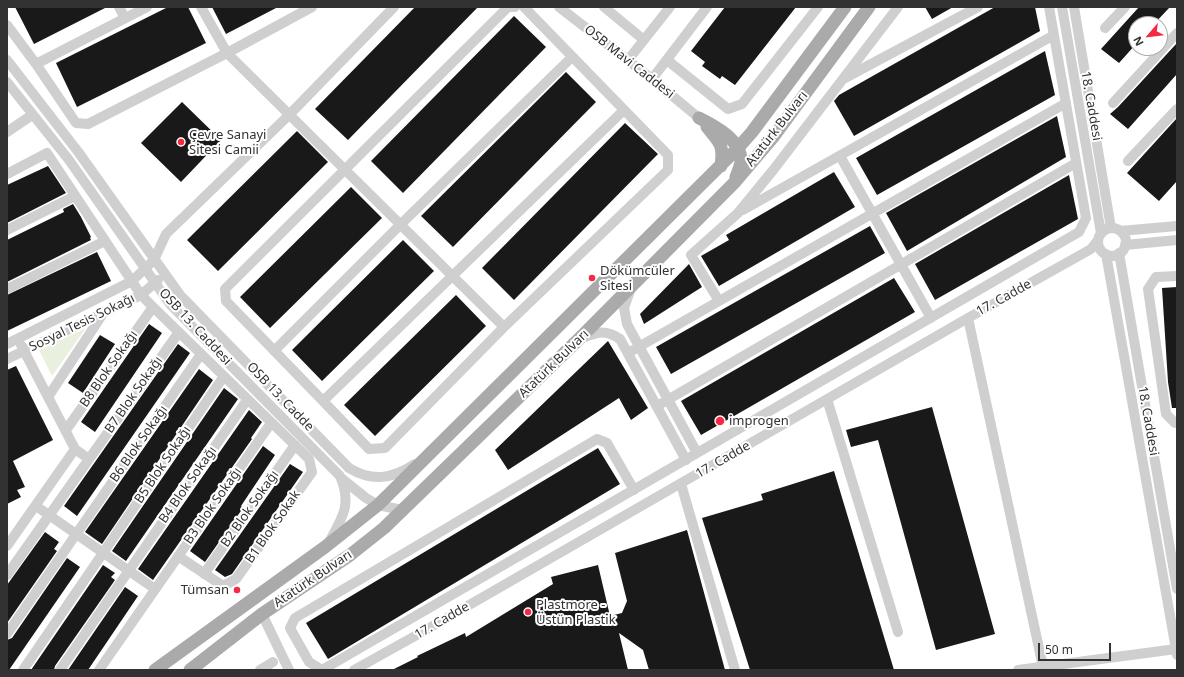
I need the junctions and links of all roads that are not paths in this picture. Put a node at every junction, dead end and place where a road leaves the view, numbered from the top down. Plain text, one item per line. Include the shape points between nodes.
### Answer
1 (119, 7) edge
2 (147, 7) edge
3 (201, 7) edge
4 (312, 7) edge
5 (394, 7) edge
6 (515, 7) edge
7 (524, 7) edge
8 (559, 7) edge
9 (604, 7) edge
10 (670, 7) edge
11 (707, 7) edge
12 (818, 7) edge
13 (845, 7) edge
14 (869, 7) edge
15 (898, 7) edge
16 (978, 7) edge
17 (1049, 7) edge
18 (1062, 7) edge
19 (1074, 7) edge
20 (1125, 7) edge
21 (125, 18) junction
22 (7, 25) edge
23 (1105, 28) dead end
24 (1177, 33) edge
25 (1054, 35) junction
26 (644, 40) junction
27 (227, 52) junction
28 (572, 56) junction
29 (7, 60) edge
30 (628, 60) junction
31 (667, 60) junction
32 (36, 64) junction
33 (652, 79) junction
34 (842, 80) junction
35 (7, 82) edge
36 (1066, 103) junction
37 (1114, 103) dead end
38 (1177, 109) edge
39 (624, 110) junction
40 (32, 115) junction
41 (289, 115) junction
42 (699, 118) junction
43 (7, 132) edge
44 (738, 148) junction
45 (840, 156) junction
46 (1128, 161) dead end
47 (1076, 162) junction
48 (721, 166) junction
49 (344, 169) junction
50 (7, 174) edge
51 (734, 183) junction
52 (75, 196) junction
53 (738, 213) junction
54 (873, 214) junction
55 (400, 225) junction
56 (1177, 226) edge
57 (7, 230) edge
58 (1116, 230) junction
59 (1099, 237) junction
60 (1177, 240) edge
61 (105, 241) junction
62 (1092, 249) junction
63 (1122, 249) junction
64 (1104, 253) junction
65 (154, 260) junction
66 (901, 264) junction
67 (145, 270) junction
68 (164, 274) junction
69 (452, 276) junction
70 (1177, 276) edge
71 (132, 281) junction
72 (155, 283) junction
73 (632, 286) junction
74 (7, 289) edge
75 (142, 294) junction
76 (718, 301) junction
77 (152, 307) junction
78 (105, 311) junction
79 (931, 318) junction
80 (968, 318) junction
81 (504, 328) junction
82 (179, 332) junction
83 (580, 338) junction
84 (18, 339) junction
85 (7, 344) edge
86 (639, 347) junction
87 (24, 351) junction
88 (274, 351) junction
89 (628, 353) junction
90 (201, 354) junction
91 (7, 359) edge
92 (224, 376) junction
93 (48, 397) junction
94 (827, 399) junction
95 (248, 400) junction
96 (668, 400) junction
97 (323, 401) junction
98 (657, 406) junction
99 (271, 423) junction
100 (1177, 423) edge
101 (66, 430) junction
102 (295, 445) junction
103 (75, 450) junction
104 (697, 453) junction
105 (428, 455) junction
106 (89, 459) junction
107 (686, 460) junction
108 (340, 476) junction
109 (681, 484) junction
110 (634, 490) junction
111 (378, 505) junction
112 (36, 506) junction
113 (402, 510) junction
114 (49, 515) junction
115 (1166, 527) junction
116 (76, 534) junction
117 (7, 546) edge
118 (326, 548) junction
119 (1177, 550) edge
120 (103, 553) junction
121 (178, 556) junction
122 (129, 571) junction
123 (204, 574) junction
124 (7, 575) edge
125 (155, 589) junction
126 (1177, 589) edge
127 (1166, 597) junction
128 (262, 614) junction
129 (898, 632) dead end
130 (7, 634) edge
131 (1176, 652) edge
132 (273, 662) dead end
133 (1043, 667) junction
134 (23, 670) edge
135 (60, 670) edge
136 (99, 670) edge
137 (155, 670) edge
138 (190, 670) edge
139 (260, 670) edge
140 (289, 670) edge
141 (322, 670) edge
142 (354, 670) edge
143 (735, 670) edge
144 (1018, 670) edge

1 - 21 street
2 - 21 street
3 - 27 street
4 - 27 street
5 - 41 street, Sosyal Tesis Sokağı
6 - 49 street via 508,7
7 - 28 street
8 - 30 street, OSB Mavi Caddesi
9 - 26 street
10 - 26 street
11 - 31 street
12 - 31 street via 742,104 728,109
13 - 44 main road, Atatürk Bulvarı
14 - 51 main road, Atatürk Bulvarı via 774,136
15 - 34 street
16 - 34 street
17 - 25 street
18 - 59 street
19 - 58 street, 18. Caddesi
20 - 23 street
21 - 32 street
22 - 32 street
24 - 37 street
25 - 36 street
25 - 45 street
26 - 30 street
27 - 32 street via 88,124 76,123
27 - 41 street
28 - 39 street
28 - 55 street
29 - 65 street via 79,153
30 - 33 street, OSB Mavi Caddesi
31 - 33 street
33 - 42 street, OSB Mavi Caddesi
34 - 53 street
35 - 40 street, OSB 13. Caddesi
36 - 47 street
36 - 54 street
38 - 46 street
39 - 69 street
39 - 81 street via 668,155 668,170
40 - 43 street
40 - 67 street, OSB 13. Caddesi via 69,160
41 - 49 street
41 - 65 street, Sosyal Tesis Sokağı via 166,234
42 - 44 main road via 730,138
42 - 48 main road via 721,145
44 - 48 main road, Atatürk Bulvarı
44 - 51 main road via 741,161
45 - 53 street
45 - 54 street
47 - 66 street
47 - 79 street via 1086,218 1079,232
48 - 105 main road, Atatürk Bulvarı
49 - 55 street
49 - 88 street via 225,288 226,302
50 - 52 street via 47,153
51 - 73 main road, Atatürk Bulvarı
52 - 57 street
52 - 61 street
53 - 76 street via 691,255
54 - 66 street
54 - 76 street
55 - 69 street
55 - 88 street
56 - 58 street
58 - 59 street via 1107,229
58 - 63 street via 1125,237
59 - 62 street
59 - 64 street via 1098,245
60 - 63 street
61 - 71 street
61 - 74 street
62 - 64 street
62 - 80 street, 17. Cadde
63 - 64 street via 1113,255
63 - 115 street, 18. Caddesi
64 - 127 street
65 - 67 street, Sosyal Tesis Sokağı
65 - 68 street, OSB 13. Cadde
66 - 79 street
66 - 96 street
67 - 71 street, Sosyal Tesis Sokağı
67 - 72 street, OSB 13. Caddesi
68 - 72 street, Sosyal Tesis Sokağı
68 - 105 street, OSB 13. Cadde via 180,295 349,468 358,474 386,477 407,469
69 - 81 street
69 - 97 street
70 - 100 street via 1156,277 1148,289 1166,414
71 - 75 street
71 - 84 street, Sosyal Tesis Sokağı
72 - 75 street, Sosyal Tesis Sokağı
72 - 108 street, OSB 13. Caddesi via 170,304
73 - 83 main road, Atatürk Bulvarı
73 - 86 street via 624,308 627,324
75 - 77 street
75 - 78 street, Sosyal Tesis Sokağı
76 - 86 street
77 - 82 street
77 - 101 street, B8 Blok Sokağı
78 - 87 street, Sosyal Tesis Sokağı
78 - 93 street
79 - 104 street
80 - 94 street, 17. Cadde
80 - 133 street
81 - 97 street via 385,448 369,449
82 - 90 street
82 - 106 street, B7 Blok Sokağı
83 - 89 street via 599,332 611,333 620,340
83 - 113 main road, Atatürk Bulvarı
84 - 85 street, Sosyal Tesis Sokağı
84 - 87 street
86 - 89 street
86 - 96 street
87 - 91 street, Sosyal Tesis Sokağı
87 - 93 street
88 - 97 street
89 - 98 street
90 - 92 street
90 - 116 street, B6 Blok Sokağı
92 - 95 street
92 - 120 street, B5 Blok Sokağı
93 - 101 street
94 - 109 street, 17. Cadde
94 - 129 street
95 - 99 street
95 - 122 street, B4 Blok Sokağı
96 - 98 street
96 - 104 street
98 - 107 street
99 - 102 street
99 - 121 street, B3 Blok Sokağı
101 - 103 street
102 - 123 street, B2 Blok Sokağı
102 - 123 street, B1 Blok Sokak via 309,459 312,472 236,579 223,586
103 - 106 street
103 - 112 street
104 - 107 street
105 - 111 main road, Atatürk Bulvarı
106 - 114 street, B7 Blok Sokağı
107 - 110 street
108 - 111 street
108 - 118 street, OSB 13. Caddesi via 345,487 344,511
109 - 142 street, 17. Cadde
109 - 143 street
110 - 141 street
110 - 141 street via 608,443 597,440 294,618 290,628 309,662
111 - 113 street
111 - 118 main road, Atatürk Bulvarı
112 - 114 street
112 - 117 street
113 - 128 main road, Atatürk Bulvarı via 350,555
114 - 116 street
114 - 124 street, B7 Blok Sokağı
115 - 119 street
115 - 126 street, 18. Caddesi
116 - 120 street
116 - 130 street, B6 Blok Sokağı
118 - 137 main road, Atatürk Bulvarı
120 - 122 street
120 - 134 street, B5 Blok Sokağı
121 - 123 street
121 - 125 street, B3 Blok Sokağı
122 - 125 street
122 - 135 street, B4 Blok Sokağı
125 - 136 street, B3 Blok Sokağı
126 - 127 street
127 - 131 street
128 - 138 main road, Atatürk Bulvarı
128 - 140 street
131 - 133 street
132 - 139 street
133 - 144 street

